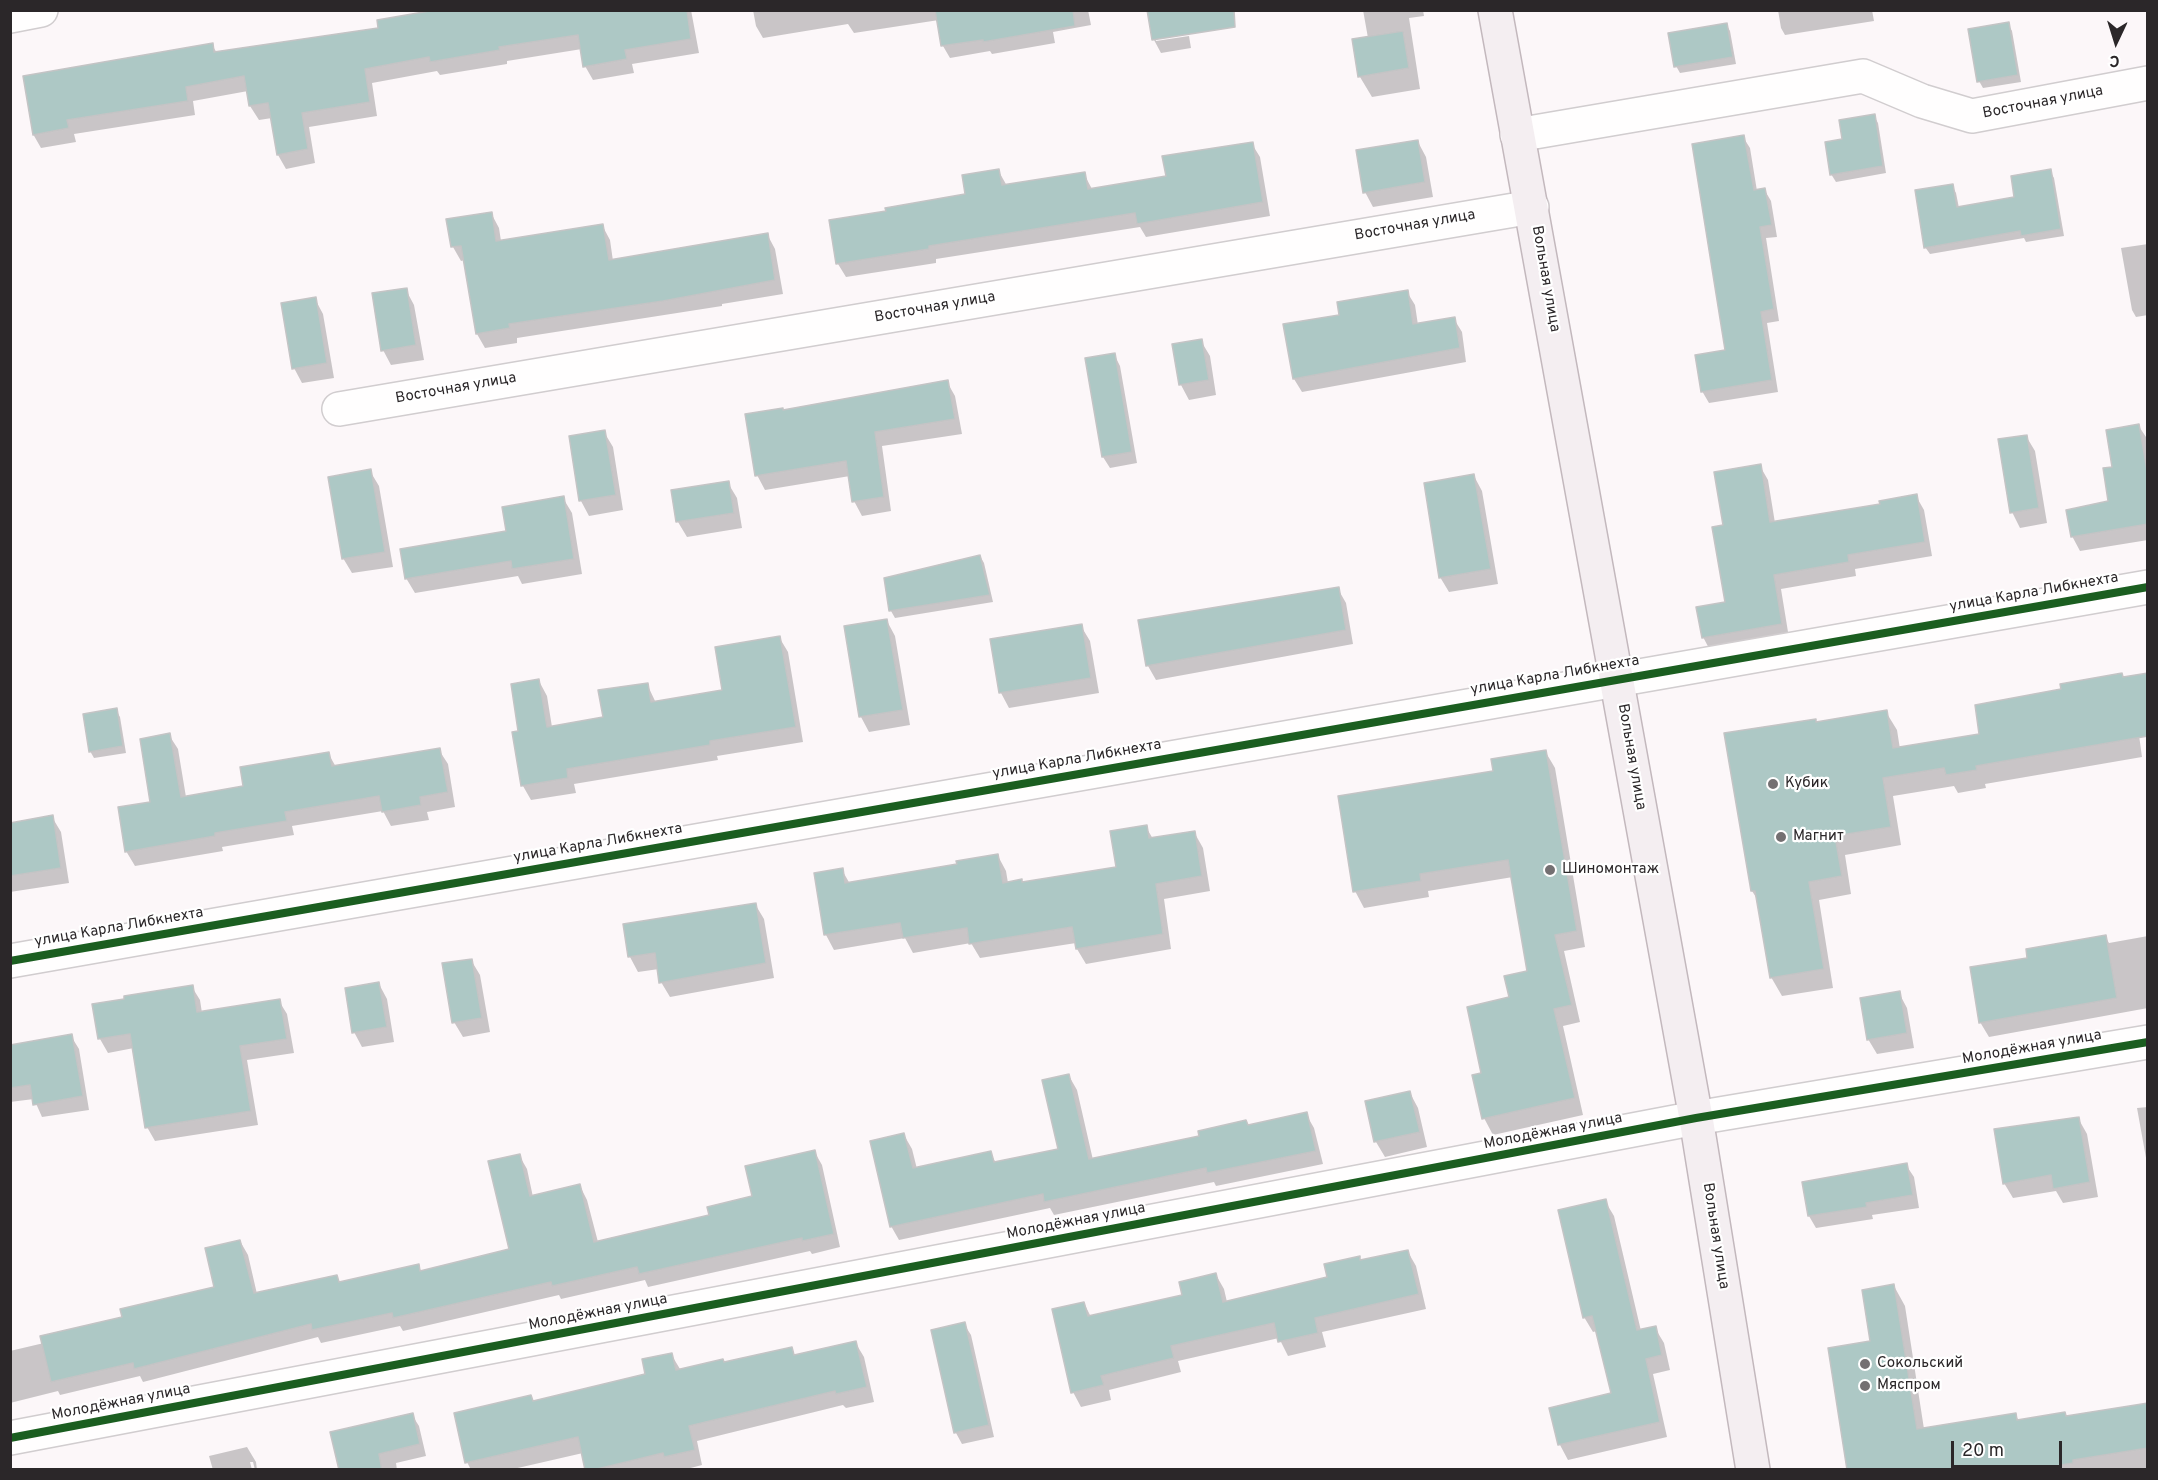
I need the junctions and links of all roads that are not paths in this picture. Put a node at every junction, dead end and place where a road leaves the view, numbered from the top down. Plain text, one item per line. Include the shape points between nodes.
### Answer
1 (41, 10) edge
2 (1495, 10) edge
3 (10, 16) edge
4 (2148, 83) edge
5 (1517, 135) junction
6 (1532, 207) junction
7 (339, 408) dead end
8 (2148, 587) edge
9 (1617, 679) junction
10 (10, 961) edge
11 (2148, 1042) edge
12 (1696, 1118) junction
13 (10, 1438) edge
14 (1753, 1470) edge

1 - 3 street
2 - 5 main road, Вольная улица
4 - 5 street, Восточная улица via 1972,116 1922,101 1863,76
5 - 6 main road, Вольная улица
6 - 7 street, Восточная улица
6 - 9 main road, Вольная улица
8 - 9 street, улица Карла Либкнехта
9 - 10 street, улица Карла Либкнехта
9 - 12 main road, Вольная улица
11 - 12 street, Молодёжная улица
12 - 13 street, Молодёжная улица
12 - 14 main road, Вольная улица

